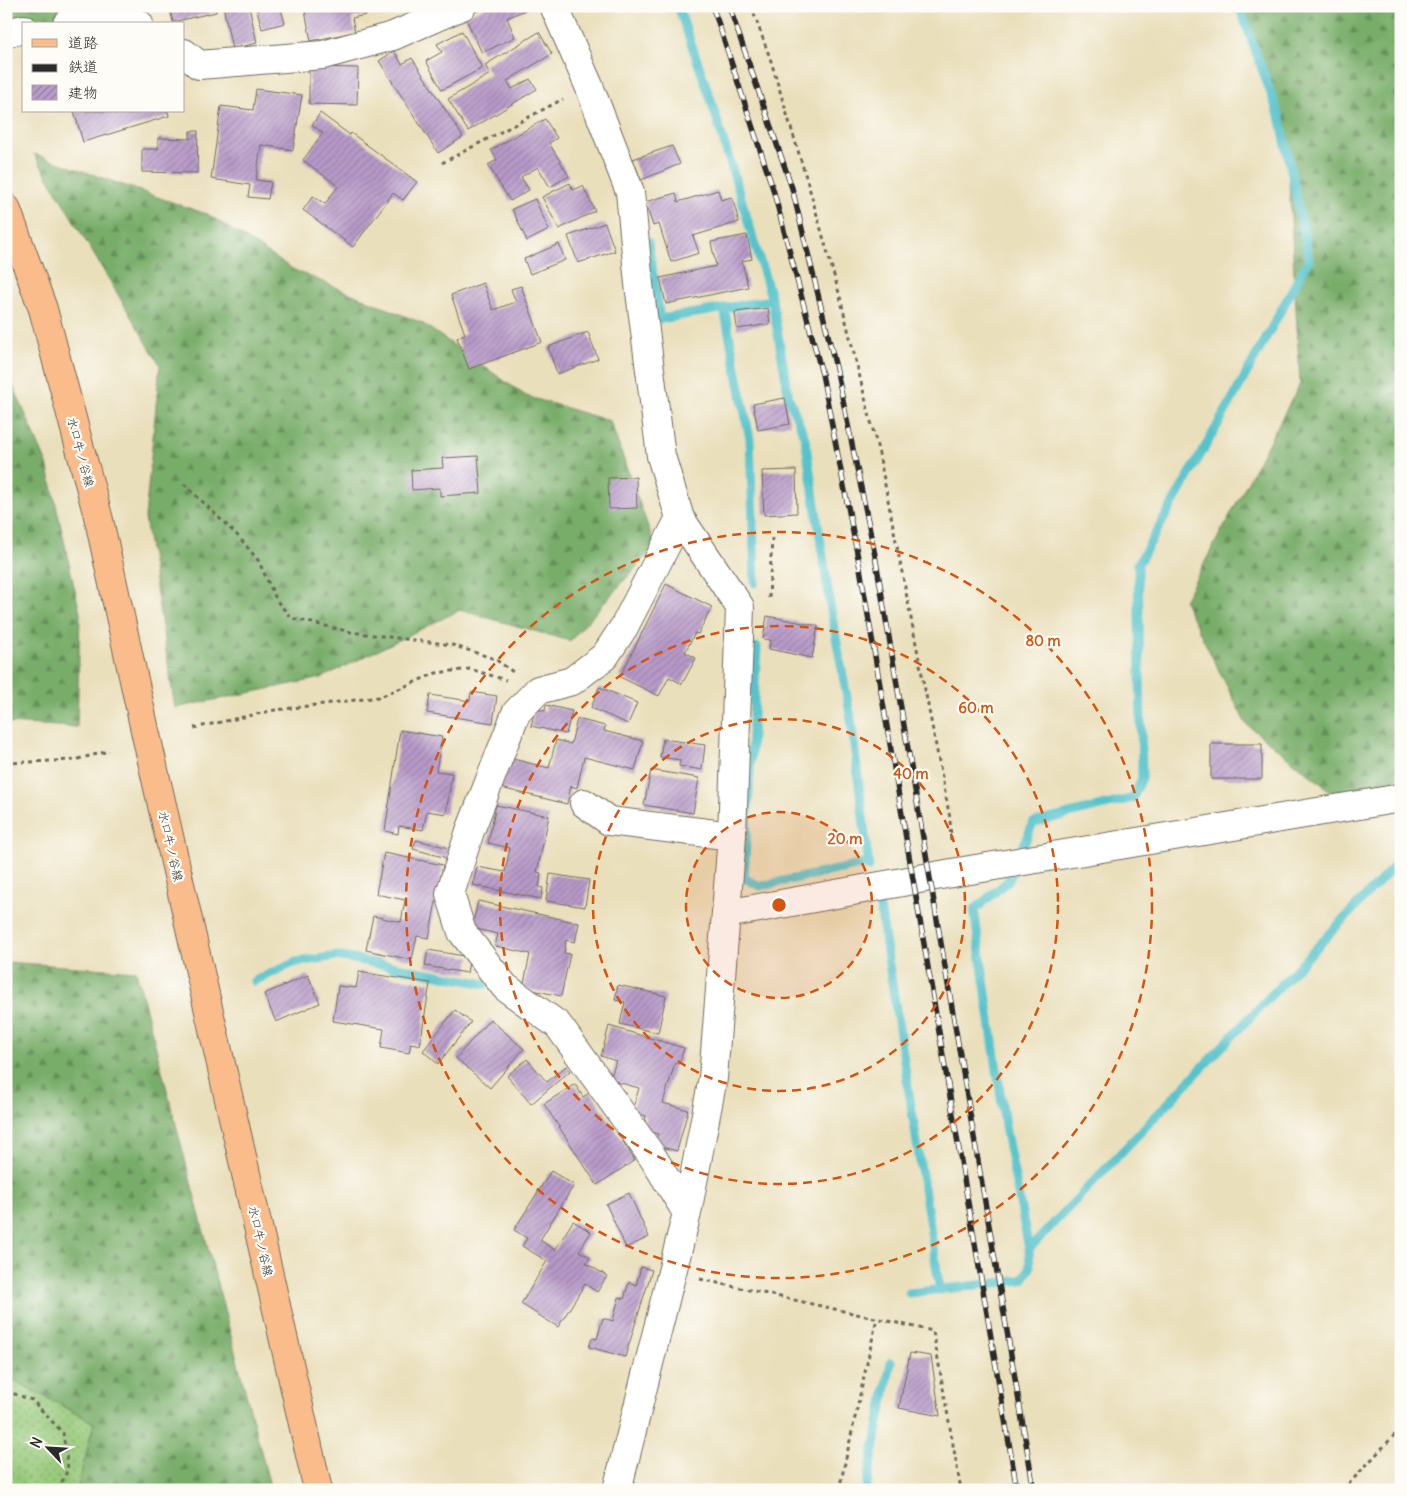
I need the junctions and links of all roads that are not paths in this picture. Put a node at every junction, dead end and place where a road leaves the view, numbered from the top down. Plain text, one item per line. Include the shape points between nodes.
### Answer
1 (462, 6) edge
2 (554, 6) edge
3 (96, 22) edge
4 (132, 22) edge
5 (22, 29) edge
6 (6, 33) edge
7 (185, 54) edge
8 (6, 208) edge
9 (680, 518) junction
10 (1401, 798) edge
11 (584, 803) dead end
12 (732, 836) junction
13 (726, 914) junction
14 (687, 1213) junction
15 (318, 1490) edge
16 (618, 1490) edge

1 - 7 street via 393,36 323,55 200,65
2 - 9 street via 630,192 661,456
3 - 4 street
5 - 6 street
8 - 15 main road, 水口牛ノ谷線 via 43,309 99,520
9 - 12 street via 739,606
9 - 14 street via 624,627 605,656 572,681 538,690 516,712 470,831 450,894 462,932 504,988 558,1025 652,1156
10 - 13 street via 952,872
11 - 12 street via 610,821
12 - 13 street
13 - 14 street via 713,1078
14 - 16 street

